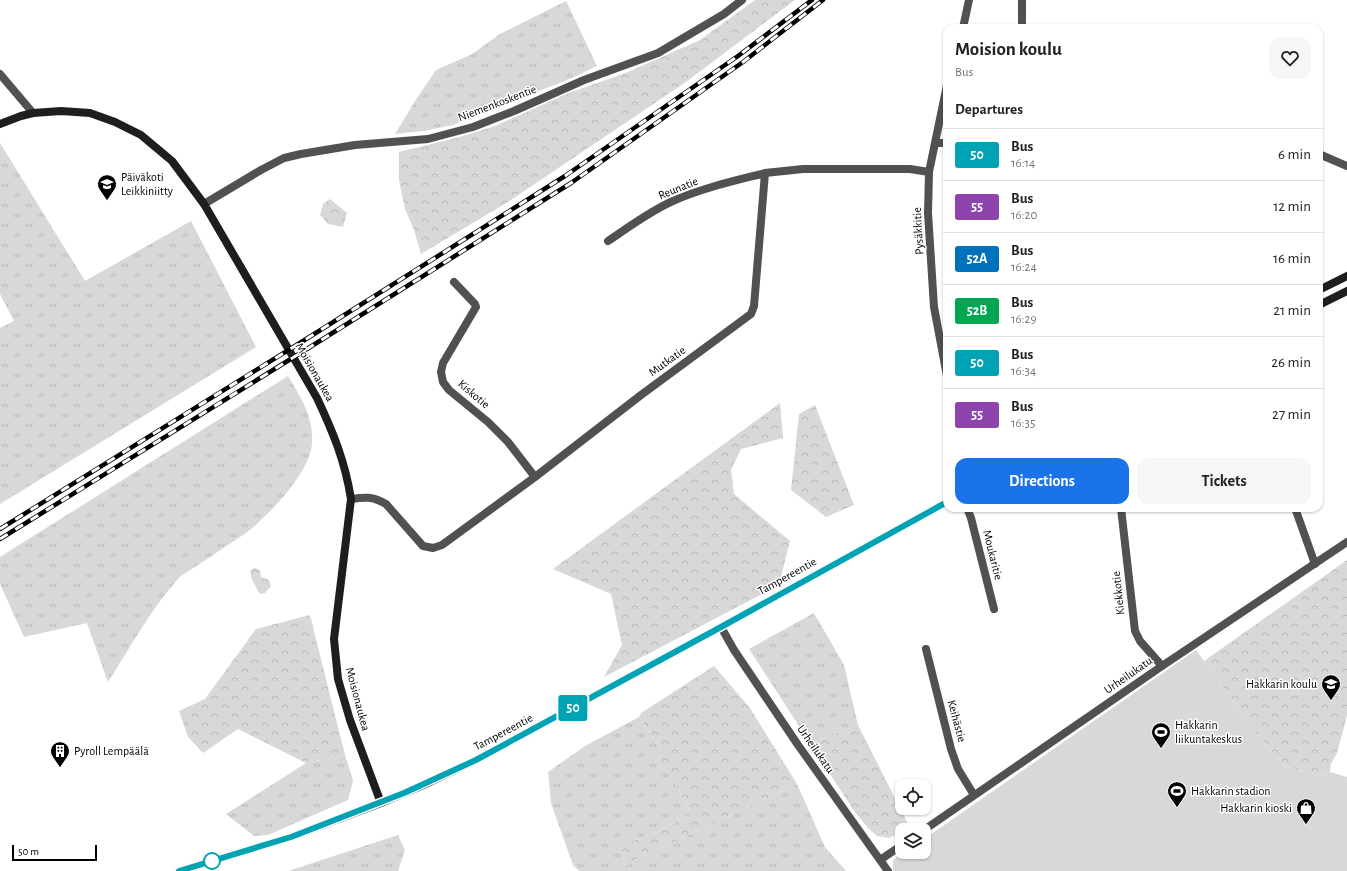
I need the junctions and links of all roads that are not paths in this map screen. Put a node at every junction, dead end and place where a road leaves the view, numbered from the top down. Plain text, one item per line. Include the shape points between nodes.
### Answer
1 (742, 0) edge
2 (969, 0) edge
3 (1022, 0) edge
4 (964, 24) edge
5 (1022, 24) edge
6 (0, 74) edge
7 (943, 104) edge
8 (33, 114) junction
9 (0, 124) edge
10 (935, 143) junction
11 (943, 143) edge
12 (1323, 156) edge
13 (1347, 166) edge
14 (929, 172) junction
15 (765, 173) junction
16 (204, 204) junction
17 (608, 241) dead end
18 (1347, 276) edge
19 (454, 282) dead end
20 (1323, 288) edge
21 (1347, 291) edge
22 (1323, 303) edge
23 (943, 351) edge
24 (535, 477) junction
25 (350, 499) junction
26 (943, 503) edge
27 (969, 512) edge
28 (1121, 512) edge
29 (1296, 512) edge
30 (1347, 542) edge
31 (1315, 564) junction
32 (994, 609) dead end
33 (721, 627) junction
34 (926, 649) dead end
35 (1162, 666) junction
36 (974, 795) junction
37 (380, 803) junction
38 (931, 825) edge
39 (895, 850) edge
40 (880, 860) junction
41 (178, 871) edge
42 (888, 871) edge

1 - 16 street, Niemenkoskentie via 724,14 658,53 584,80 473,127 428,139 355,145 284,158
2 - 4 street
3 - 5 street
6 - 8 street
7 - 10 street, Pysäkkitie
8 - 9 main road, Moisionaukea
8 - 16 main road, Moisionaukea via 61,111 90,113 141,135 172,161
10 - 11 street
10 - 14 street, Pysäkkitie
12 - 13 street
14 - 15 street via 910,169 803,169
14 - 23 street, Pysäkkitie via 928,212 934,307
15 - 17 street, Reunatie via 673,201
15 - 24 street, Mutkatie via 754,306 750,314
16 - 25 main road, Moisionaukea via 332,428 348,478
18 - 20 main road
19 - 24 street, Kiskotie via 476,304 476,308 443,363 443,382 508,442
21 - 22 main road
24 - 25 street, Mutkatie via 442,545 433,548 423,546 386,504 374,498
25 - 37 main road, Moisionaukea via 334,639 338,679
26 - 33 main road, Tampereentie
27 - 32 street, Moukaritie
28 - 35 street, Kiekkotie via 1135,631 1140,641
29 - 31 street
30 - 31 street, Urheilukatu
31 - 35 street, Urheilukatu
33 - 37 main road, Tampereentie via 476,760
33 - 40 street, Urheilukatu via 798,745
34 - 36 street, Keihästie via 958,769
35 - 36 street, Urheilukatu
36 - 38 street, Urheilukatu
37 - 41 main road, Tampereentie via 291,837
39 - 40 street
40 - 42 street, Urheilukatu

